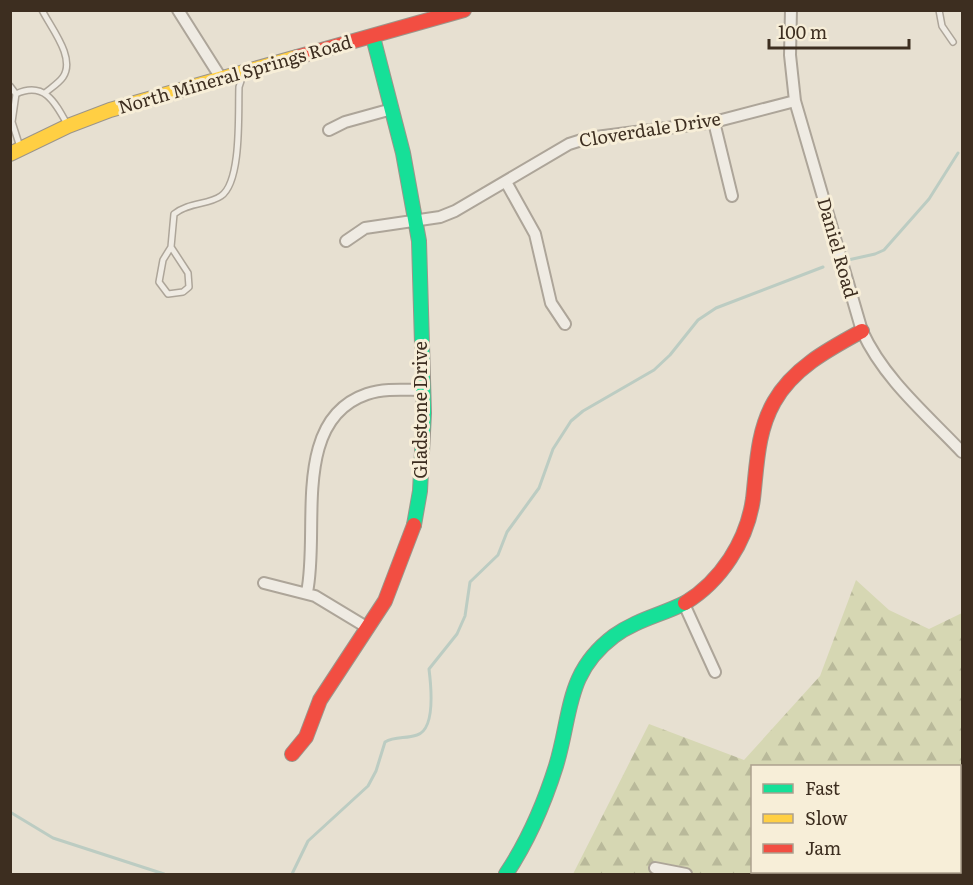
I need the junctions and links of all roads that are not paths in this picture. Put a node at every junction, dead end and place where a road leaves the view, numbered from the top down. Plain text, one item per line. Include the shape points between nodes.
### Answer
1 (42, 10) edge
2 (178, 10) edge
3 (464, 10) edge
4 (791, 10) edge
5 (939, 10) edge
6 (373, 37) junction
7 (953, 42) dead end
8 (243, 73) junction
9 (221, 78) junction
10 (10, 86) edge
11 (45, 93) junction
12 (16, 94) junction
13 (795, 101) junction
14 (392, 109) junction
15 (714, 122) junction
16 (68, 126) junction
17 (329, 130) dead end
18 (16, 151) edge
19 (506, 182) junction
20 (732, 196) dead end
21 (416, 220) junction
22 (346, 241) dead end
23 (171, 247) junction
24 (565, 324) dead end
25 (862, 331) junction
26 (422, 390) junction
27 (963, 452) edge
28 (264, 583) dead end
29 (307, 592) junction
30 (684, 604) junction
31 (368, 628) junction
32 (715, 672) dead end
33 (292, 754) dead end
34 (656, 868) dead end
35 (507, 874) edge
36 (686, 874) edge

1 - 11 lane via 68,66 63,78
2 - 9 street
3 - 6 street, North Mineral Springs Road
4 - 13 street, Daniel Road
5 - 7 lane via 942,26
6 - 8 street, North Mineral Springs Road
6 - 14 street, Gladstone Drive
8 - 9 street, North Mineral Springs Road
8 - 23 lane via 236,167 229,185 221,196 184,206 174,214
9 - 16 street, North Mineral Springs Road
10 - 12 lane
11 - 12 lane via 26,89
11 - 16 lane
12 - 18 lane via 12,122
13 - 15 street, Cloverdale Drive
13 - 25 street, Daniel Road
14 - 17 street
14 - 21 street, Gladstone Drive
15 - 19 street, Cloverdale Drive via 588,138 550,152
15 - 20 street
16 - 18 street, North Mineral Springs Road
19 - 21 street, Cloverdale Drive via 455,211
19 - 24 street via 535,234 551,303
21 - 22 street, Cloverdale Drive via 365,228
21 - 26 street, Gladstone Drive
23 - 23 lane via 188,273 189,286 183,292 168,294 159,282 163,260
25 - 27 street, Daniel Road via 889,374
25 - 30 street via 821,352 797,370 783,388 760,438 755,495 746,532 721,570
26 - 29 street via 367,394 339,412 327,426 314,464 312,568
26 - 31 street, Gladstone Drive via 422,463 415,523 385,601
28 - 29 street
29 - 31 street
30 - 32 street
30 - 35 street via 621,631 585,665 568,701 558,763
31 - 33 street, Gladstone Drive via 320,700 306,737
34 - 36 street

